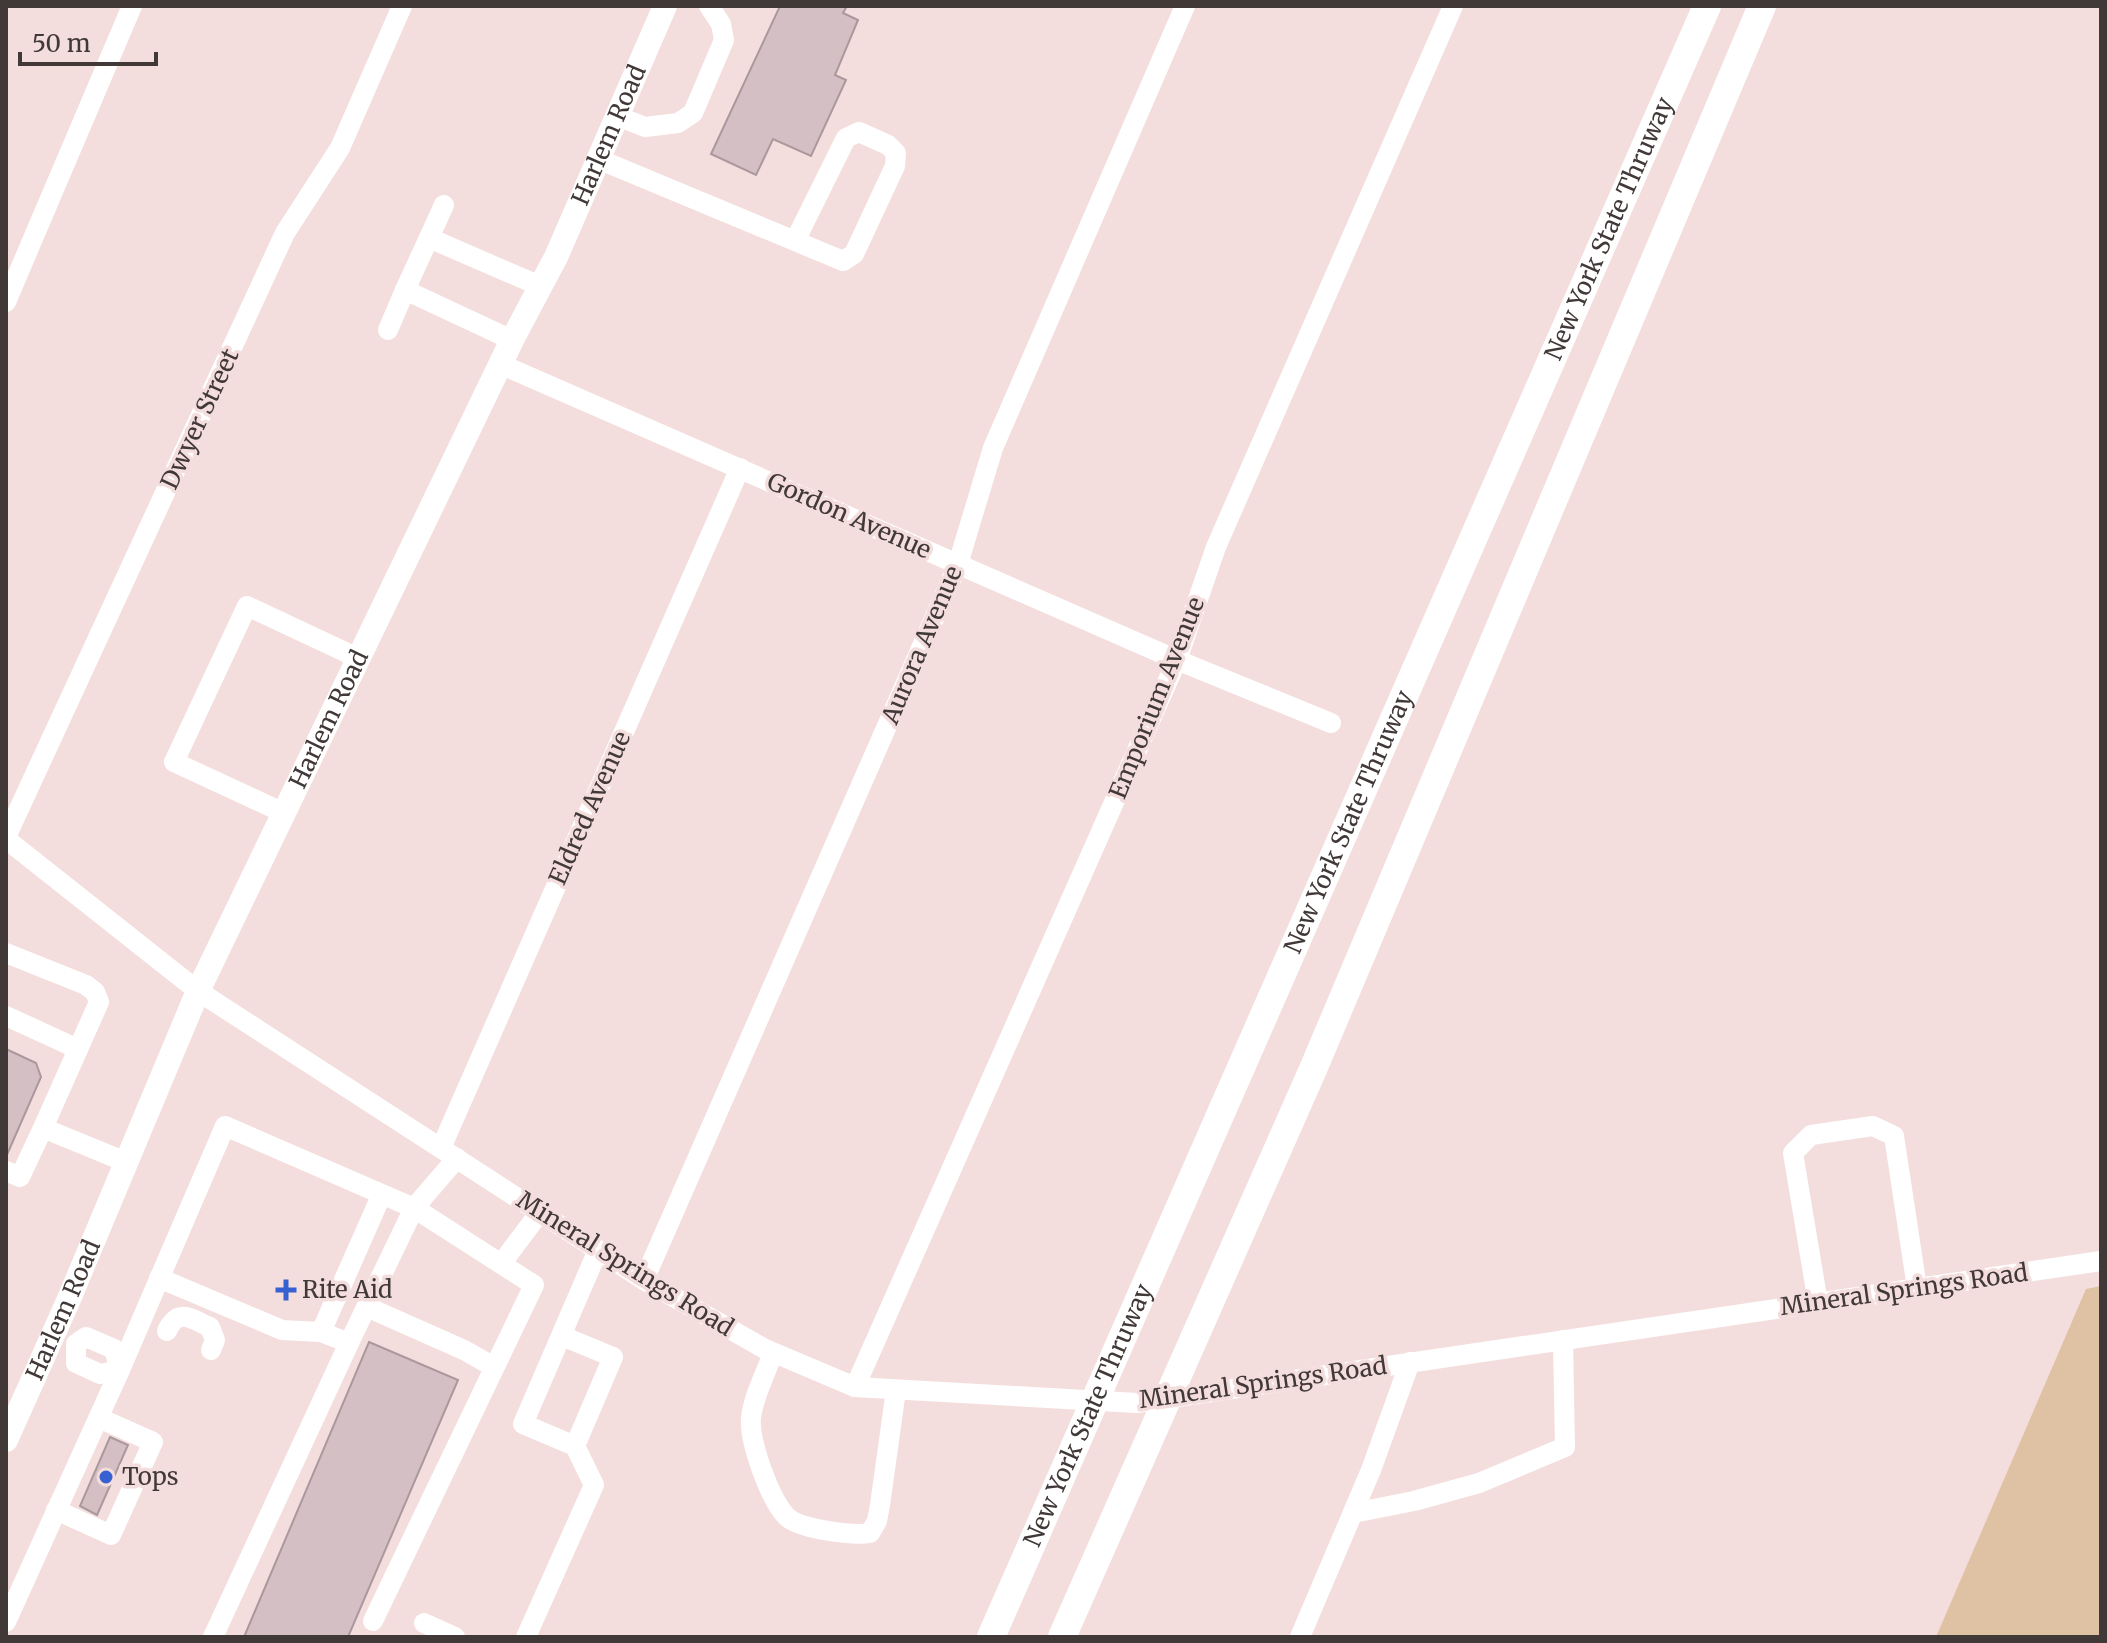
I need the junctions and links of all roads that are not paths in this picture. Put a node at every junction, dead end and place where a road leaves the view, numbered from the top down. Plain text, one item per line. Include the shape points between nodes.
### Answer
1 (132, 6) edge
2 (402, 6) edge
3 (665, 6) edge
4 (709, 6) edge
5 (1185, 6) edge
6 (1453, 6) edge
7 (1707, 6) edge
8 (1762, 6) edge
9 (617, 116) junction
10 (598, 159) junction
11 (444, 205) dead end
12 (429, 238) junction
13 (795, 241) junction
14 (540, 286) junction
15 (405, 290) junction
16 (6, 302) edge
17 (388, 330) dead end
18 (512, 340) junction
19 (500, 364) junction
20 (740, 468) junction
21 (958, 564) junction
22 (358, 658) junction
23 (1177, 660) junction
24 (1331, 723) dead end
25 (284, 813) junction
26 (8, 845) edge
27 (6, 953) edge
28 (198, 991) junction
29 (6, 1016) edge
30 (78, 1049) junction
31 (43, 1128) junction
32 (449, 1153) junction
33 (126, 1162) junction
34 (6, 1171) edge
35 (381, 1196) junction
36 (414, 1208) junction
37 (540, 1212) junction
38 (598, 1250) junction
39 (2101, 1261) edge
40 (501, 1264) junction
41 (159, 1278) junction
42 (644, 1280) junction
43 (1917, 1288) junction
44 (1818, 1303) junction
45 (367, 1307) junction
46 (167, 1331) dead end
47 (321, 1332) junction
48 (53, 1334) junction
49 (562, 1336) junction
50 (1563, 1340) junction
51 (349, 1343) junction
52 (211, 1350) dead end
53 (773, 1353) junction
54 (1410, 1362) junction
55 (494, 1367) junction
56 (120, 1370) junction
57 (855, 1387) junction
58 (896, 1390) junction
59 (99, 1418) junction
60 (7, 1435) edge
61 (575, 1446) junction
62 (56, 1510) junction
63 (1353, 1513) junction
64 (373, 1621) dead end
65 (6, 1622) edge
66 (424, 1623) dead end
67 (213, 1637) edge
68 (455, 1637) edge
69 (526, 1637) edge
70 (991, 1637) edge
71 (1062, 1637) edge
72 (1300, 1637) edge

1 - 16 street
2 - 26 street, Dwyer Street via 340,148 285,233
3 - 9 main road, Harlem Road
4 - 9 street via 724,40 693,113 678,123 645,127
5 - 21 street, Aurora Avenue via 993,448
6 - 23 street, Emporium Avenue via 1216,547
7 - 70 highway, New York State Thruway
8 - 71 highway via 1314,1067
9 - 10 main road, Harlem Road
10 - 13 street
10 - 14 main road, Harlem Road
11 - 12 street
12 - 14 street
12 - 15 street
13 - 13 street via 843,261 854,254 895,166 896,153 859,132 846,138
14 - 18 main road, Harlem Road
15 - 17 street
15 - 18 street
18 - 19 main road, Harlem Road
19 - 20 street, Gordon Avenue
19 - 22 main road, Harlem Road
20 - 21 street, Gordon Avenue
20 - 32 street, Eldred Avenue
21 - 23 street, Gordon Avenue
21 - 42 street, Aurora Avenue
22 - 25 main road, Harlem Road
22 - 25 street via 247,606 174,762
23 - 24 street, Gordon Avenue
23 - 57 street, Emporium Avenue
25 - 28 main road, Harlem Road
26 - 28 street, Mineral Springs Road
27 - 30 street via 95,992 99,1002
28 - 32 street, Mineral Springs Road
28 - 33 main road, Harlem Road
29 - 30 street
30 - 31 street
31 - 33 street
31 - 34 street via 20,1177
32 - 36 street, Eldred Avenue
32 - 37 street, Mineral Springs Road
33 - 48 main road, Harlem Road
35 - 36 street
35 - 41 street via 225,1126
35 - 47 street
36 - 40 street
36 - 45 street, Eldred Avenue
37 - 38 street, Mineral Springs Road
37 - 40 street
38 - 42 street, Mineral Springs Road
38 - 49 street
39 - 43 street, Mineral Springs Road
40 - 55 street via 534,1285
41 - 47 street via 282,1330
41 - 56 street
42 - 53 street, Mineral Springs Road
43 - 44 street, Mineral Springs Road
43 - 44 street via 1894,1136 1873,1126 1811,1135 1793,1153
44 - 50 street, Mineral Springs Road
45 - 51 street, Eldred Avenue
45 - 55 street
46 - 52 street via 178,1317 210,1327 215,1340
47 - 51 street
48 - 56 street via 76,1344 76,1363 100,1374
48 - 60 main road, Harlem Road
49 - 61 street via 613,1357
49 - 61 street via 523,1424
50 - 54 street, Mineral Springs Road
50 - 63 street via 1565,1447 1479,1483
51 - 67 street, Eldred Avenue
53 - 57 street, Mineral Springs Road
53 - 58 street via 751,1416 754,1450 777,1501 796,1523 870,1533 880,1505
54 - 58 street, Mineral Springs Road via 1137,1403
54 - 63 street
55 - 64 street
56 - 59 street
57 - 58 street, Mineral Springs Road
59 - 62 street
59 - 62 street via 153,1442 111,1535
61 - 69 street via 594,1485
62 - 65 street
63 - 72 street
66 - 68 street

